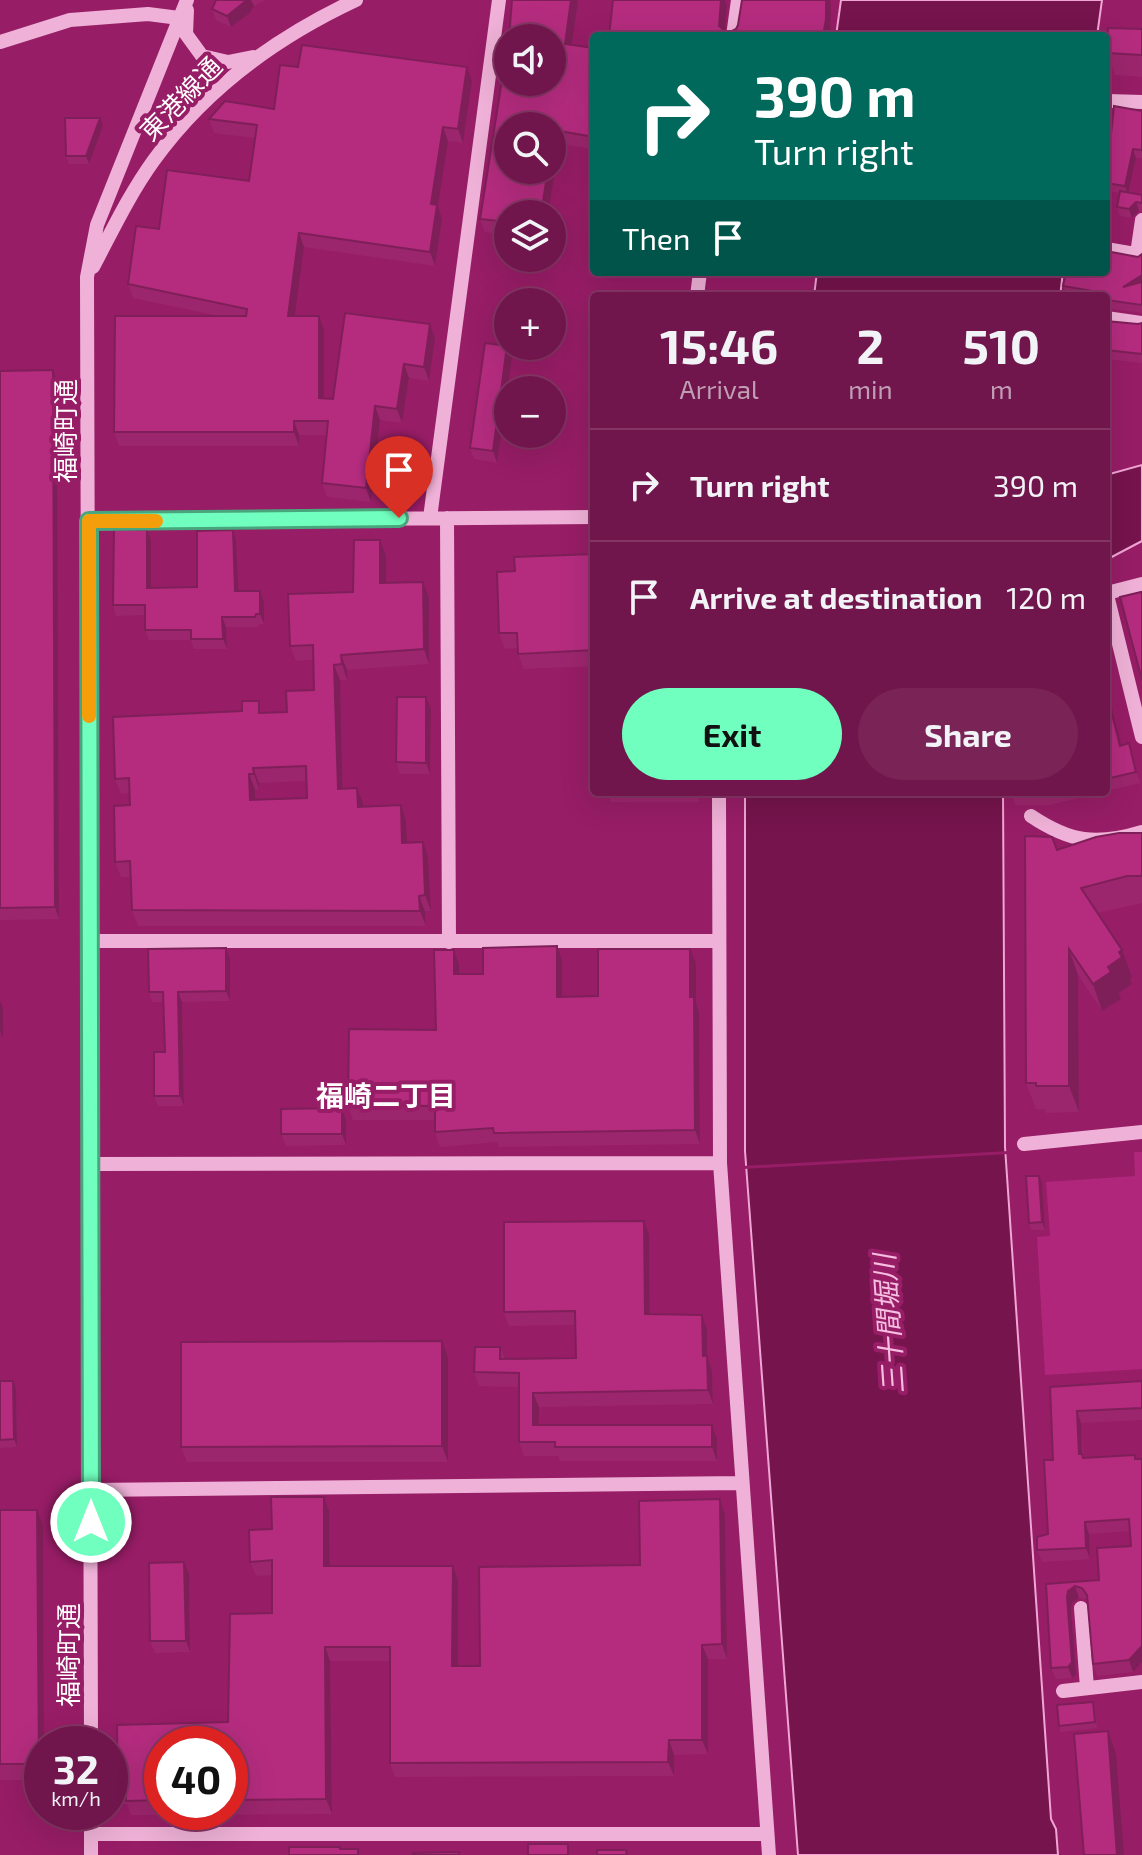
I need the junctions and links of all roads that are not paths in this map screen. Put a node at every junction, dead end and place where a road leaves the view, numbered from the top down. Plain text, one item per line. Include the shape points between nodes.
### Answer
1 (188, 0) edge
2 (356, 0) edge
3 (499, 0) edge
4 (738, 0) edge
5 (179, 18) junction
6 (734, 32) edge
7 (0, 42) edge
8 (257, 57) junction
9 (1110, 101) edge
10 (1142, 102) edge
11 (1142, 220) edge
12 (1110, 250) edge
13 (1139, 254) edge
14 (87, 277) junction
15 (1110, 319) edge
16 (1142, 323) edge
17 (590, 517) edge
18 (430, 518) junction
19 (447, 518) junction
20 (89, 521) junction
21 (1142, 584) edge
22 (1110, 591) edge
23 (1110, 607) edge
24 (1139, 716) edge
25 (1142, 737) edge
26 (719, 796) edge
27 (1031, 816) dead end
28 (1142, 832) edge
29 (89, 941) junction
30 (719, 941) junction
31 (449, 942) junction
32 (1142, 1132) edge
33 (1024, 1144) dead end
34 (720, 1163) junction
35 (90, 1164) junction
36 (741, 1483) junction
37 (91, 1490) junction
38 (1081, 1608) dead end
39 (1142, 1682) edge
40 (1087, 1688) junction
41 (1063, 1691) dead end
42 (91, 1726) edge
43 (91, 1830) edge
44 (91, 1834) junction
45 (767, 1834) junction
46 (91, 1855) edge
47 (769, 1855) edge

1 - 5 street, 福崎町通
1 - 8 street via 186,34 202,56 228,62
2 - 8 street, 東港線通
3 - 18 street
4 - 6 street
5 - 7 street via 148,14 70,20
5 - 14 street, 福崎町通 via 97,225
8 - 14 street, 東港線通 via 166,144
9 - 10 street
11 - 13 street
12 - 13 street
14 - 20 street, 福崎町通
15 - 16 street
17 - 19 street
18 - 19 street
18 - 20 street
19 - 31 street
20 - 29 street, 福崎町通
21 - 22 street
23 - 24 street
24 - 25 street
26 - 30 street
27 - 28 street via 1057,833 1084,840
29 - 31 street
29 - 35 street, 福崎町通
30 - 31 street
30 - 34 street
32 - 33 street
34 - 35 street
34 - 36 street
35 - 37 street, 福崎町通
36 - 37 street
36 - 45 street
37 - 42 street, 福崎町通
38 - 40 street
39 - 40 street
40 - 41 street
43 - 44 street
44 - 45 street
44 - 46 street
45 - 47 street

